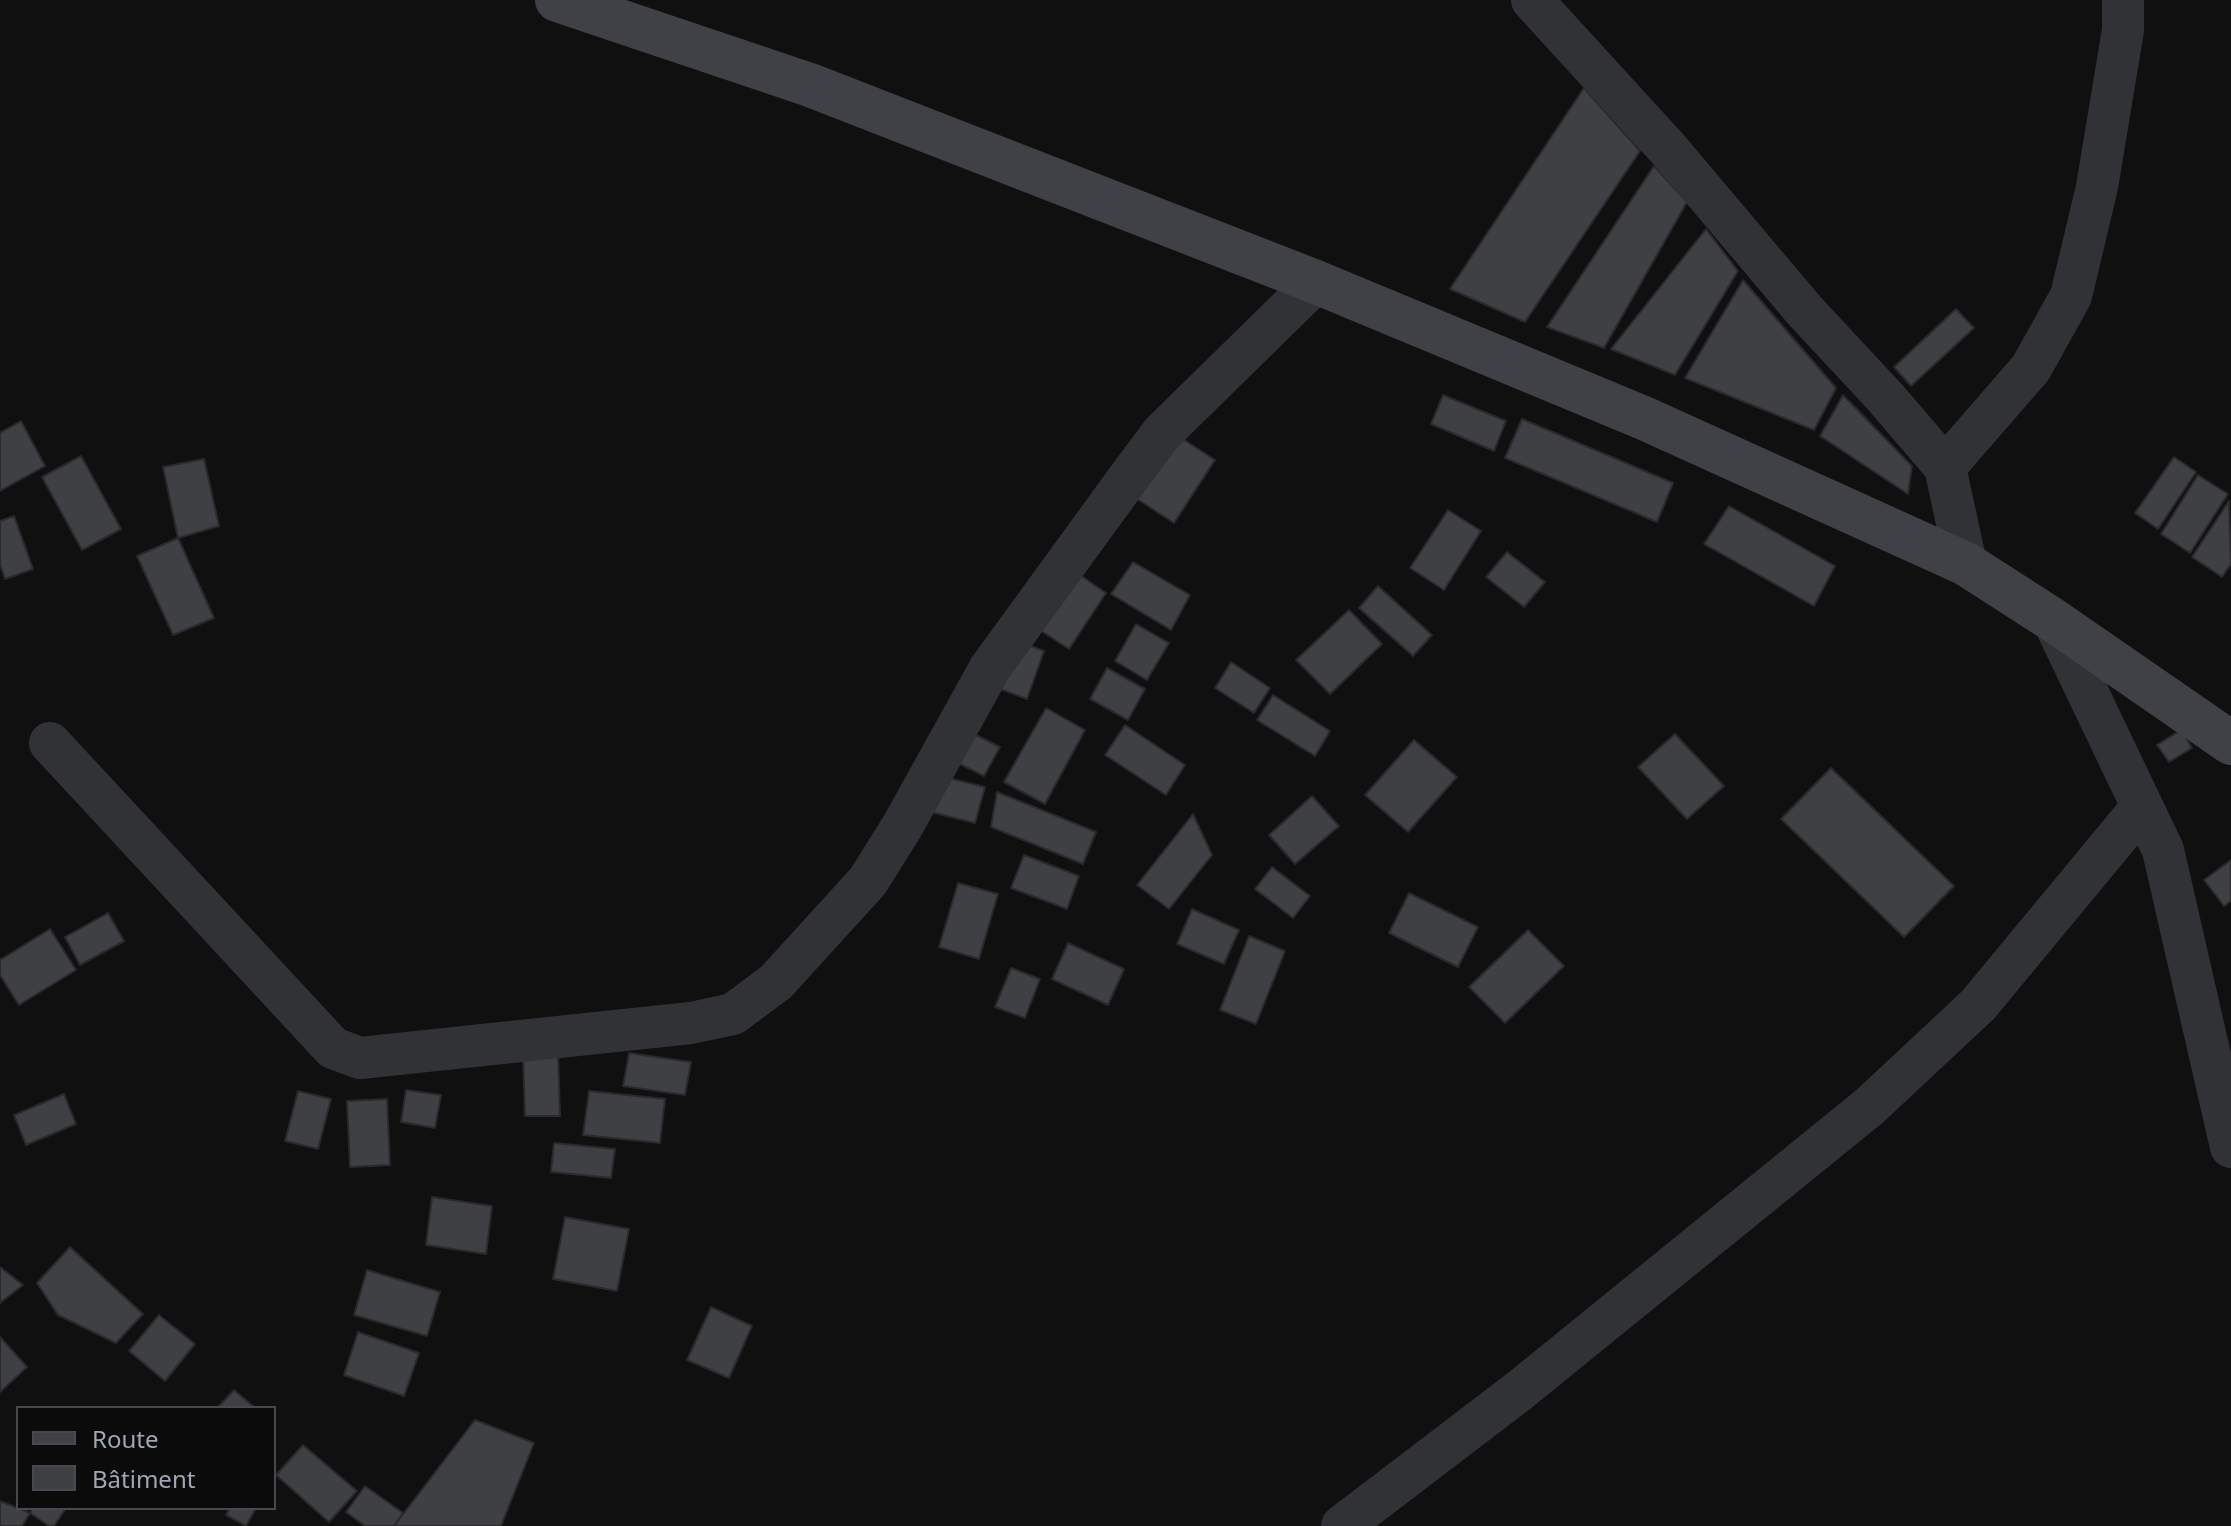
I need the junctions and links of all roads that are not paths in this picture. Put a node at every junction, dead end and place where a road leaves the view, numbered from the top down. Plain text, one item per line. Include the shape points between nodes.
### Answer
1 (557, 0) edge
2 (1532, 0) edge
3 (2123, 0) edge
4 (1316, 282) junction
5 (1945, 467) junction
6 (1966, 564) junction
7 (2053, 620) junction
8 (50, 743) dead end
9 (2231, 743) edge
10 (2142, 807) junction
11 (2231, 1147) edge
12 (1342, 1526) edge

1 - 4 street via 810,85
2 - 5 street
3 - 5 street via 2123,30 2097,187 2071,296 2031,368
4 - 6 street via 1646,419
4 - 8 street via 1162,433 990,668 868,881 776,982 733,1014 691,1023 360,1058 333,1048
5 - 6 street
6 - 7 street
7 - 9 street
7 - 10 street
10 - 11 street via 2163,850
10 - 12 street via 1978,1005 1870,1106 1519,1391

